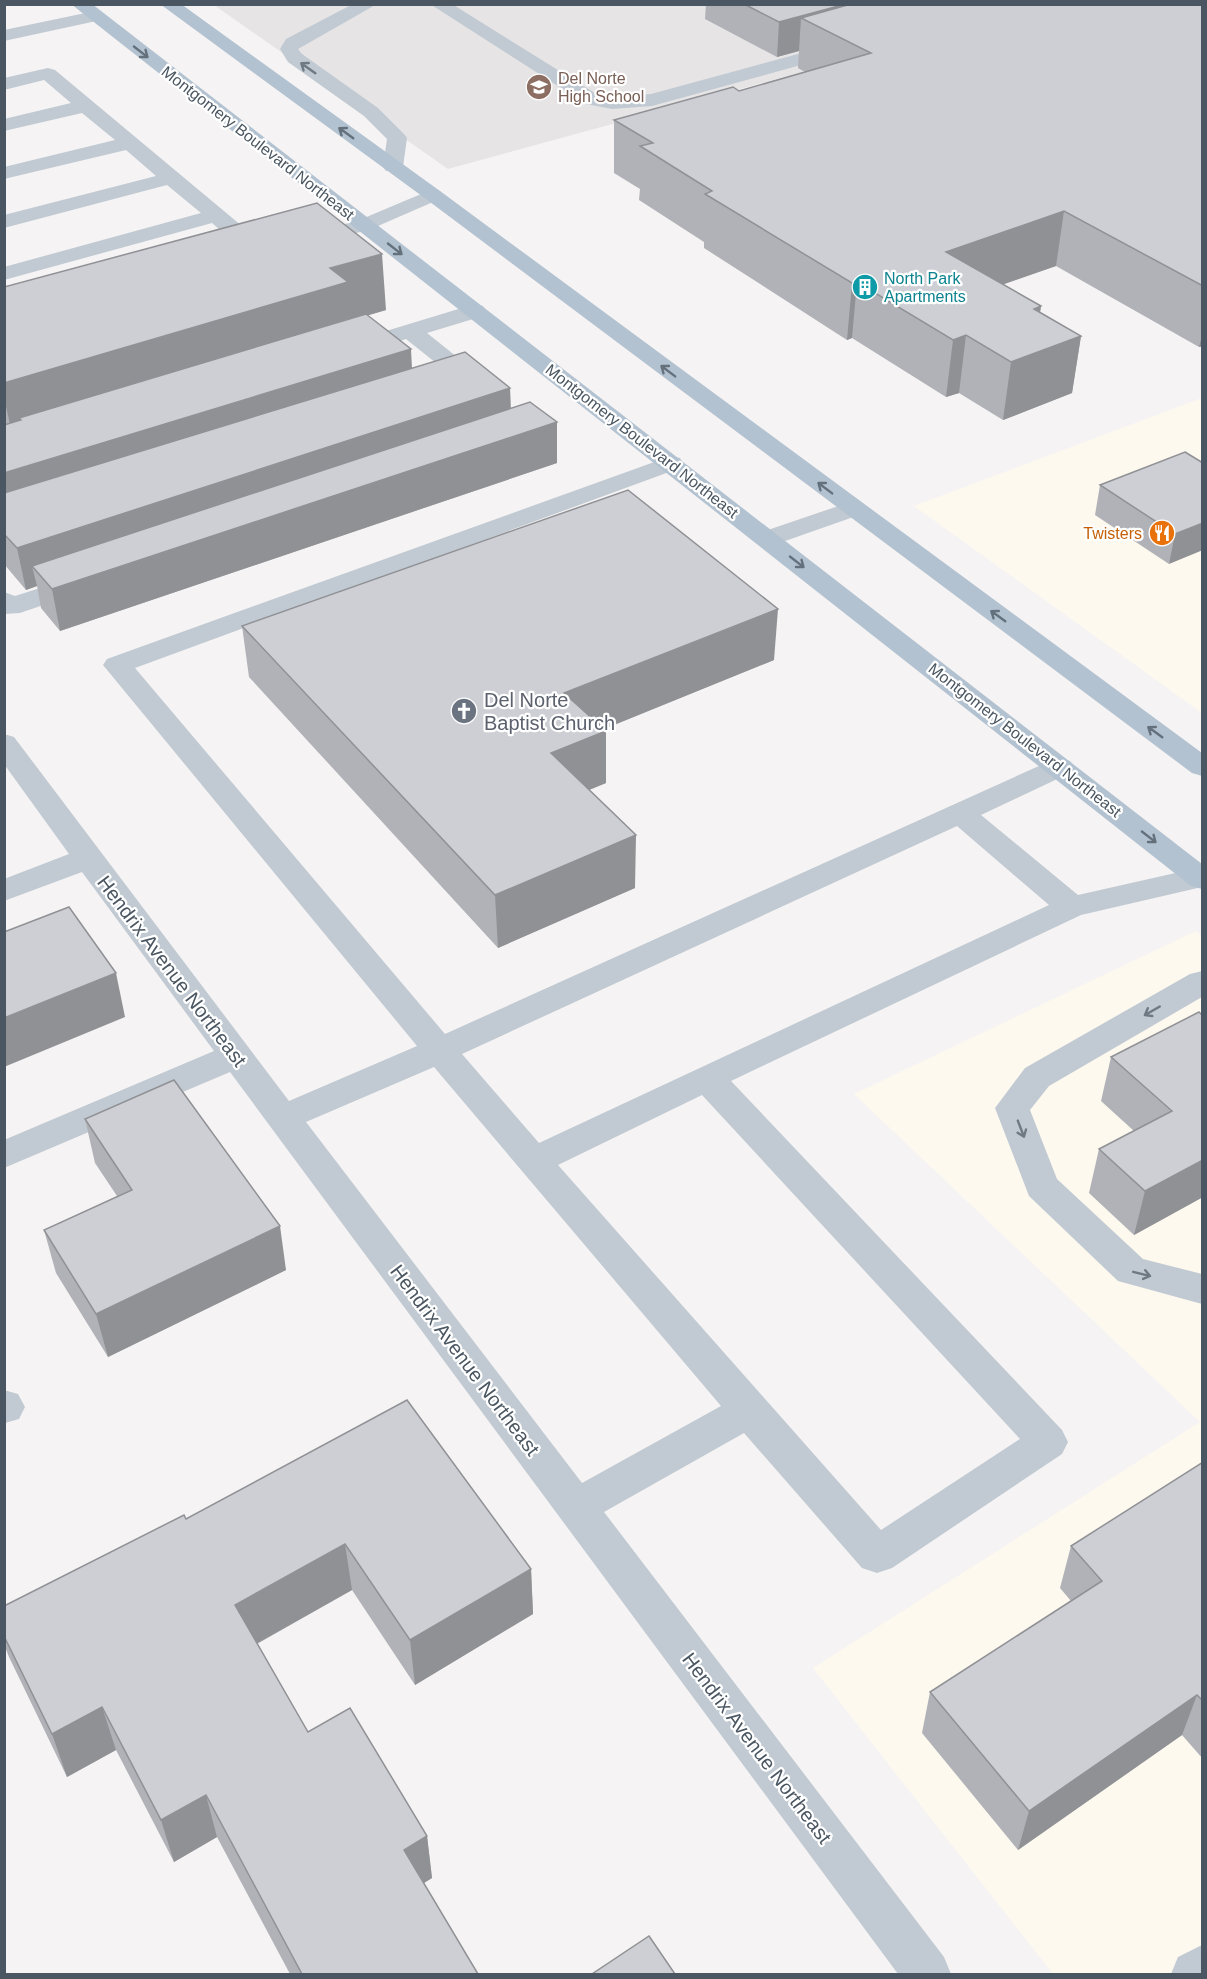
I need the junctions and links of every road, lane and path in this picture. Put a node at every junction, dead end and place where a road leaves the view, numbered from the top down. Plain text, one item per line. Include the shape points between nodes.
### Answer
1 (169, 4) edge
2 (368, 4) edge
3 (439, 4) edge
4 (88, 10) edge
5 (4, 36) edge
6 (862, 43) edge
7 (4, 84) edge
8 (85, 106) junction
9 (4, 125) edge
10 (129, 143) junction
11 (393, 167) junction
12 (4, 173) edge
13 (171, 178) junction
14 (433, 195) junction
15 (215, 216) junction
16 (4, 222) edge
17 (364, 225) junction
18 (276, 248) junction
19 (236, 258) edge
20 (4, 274) edge
21 (475, 311) junction
22 (410, 331) junction
23 (376, 342) edge
24 (498, 402) edge
25 (670, 463) junction
26 (853, 509) junction
27 (768, 539) junction
28 (99, 577) edge
29 (4, 600) edge
30 (4, 743) edge
31 (1060, 767) junction
32 (1203, 767) edge
33 (960, 813) junction
34 (87, 858) junction
35 (1202, 878) edge
36 (4, 891) edge
37 (1072, 907) junction
38 (1203, 982) edge
39 (439, 1051) junction
40 (235, 1056) junction
41 (707, 1078) junction
42 (282, 1118) junction
43 (4, 1155) edge
44 (534, 1161) junction
45 (1203, 1289) edge
46 (748, 1411) junction
47 (576, 1507) junction
48 (1203, 1969) edge
49 (927, 1974) edge
50 (1195, 1974) edge

11 -> 1 main road
11 -> 2 street via 397,138 372,112 295,58 290,49 292,43
3 - 6 street via 593,100 612,103 652,100
4 - 5 street
4 -> 17 main road, Montgomery Boulevard Northeast
7 - 8 street via 48,74
8 - 9 street
8 - 10 street
10 - 12 street
10 - 13 street
11 - 14 main road
13 - 15 street
13 - 16 street
14 - 17 street
26 -> 14 main road
15 - 18 street
15 - 20 street
17 - 18 street
17 -> 21 main road, Montgomery Boulevard Northeast
18 - 19 street
21 - 22 street
21 - 25 main road, Montgomery Boulevard Northeast
22 - 23 street
22 - 24 street via 460,384
25 - 27 main road, Montgomery Boulevard Northeast
25 - 39 street via 117,665
26 - 27 street
32 -> 26 main road
27 -> 31 main road, Montgomery Boulevard Northeast
28 - 29 street via 10,607
30 - 34 street, Hendrix Avenue Northeast
31 - 33 street
31 -> 35 main road, Montgomery Boulevard Northeast
33 - 37 street
33 - 39 street
34 - 36 street
34 - 40 street, Hendrix Avenue Northeast
35 - 37 street
37 - 41 street
38 -> 45 street via 1037,1077 1012,1108 1042,1186 1131,1271
39 - 42 street
39 - 44 street
40 - 42 street, Hendrix Avenue Northeast
40 - 43 street
41 - 44 street
41 - 46 street via 1048,1442 877,1555
42 - 47 street, Hendrix Avenue Northeast
44 - 46 street
46 - 47 street
47 - 49 street, Hendrix Avenue Northeast
48 - 50 street

